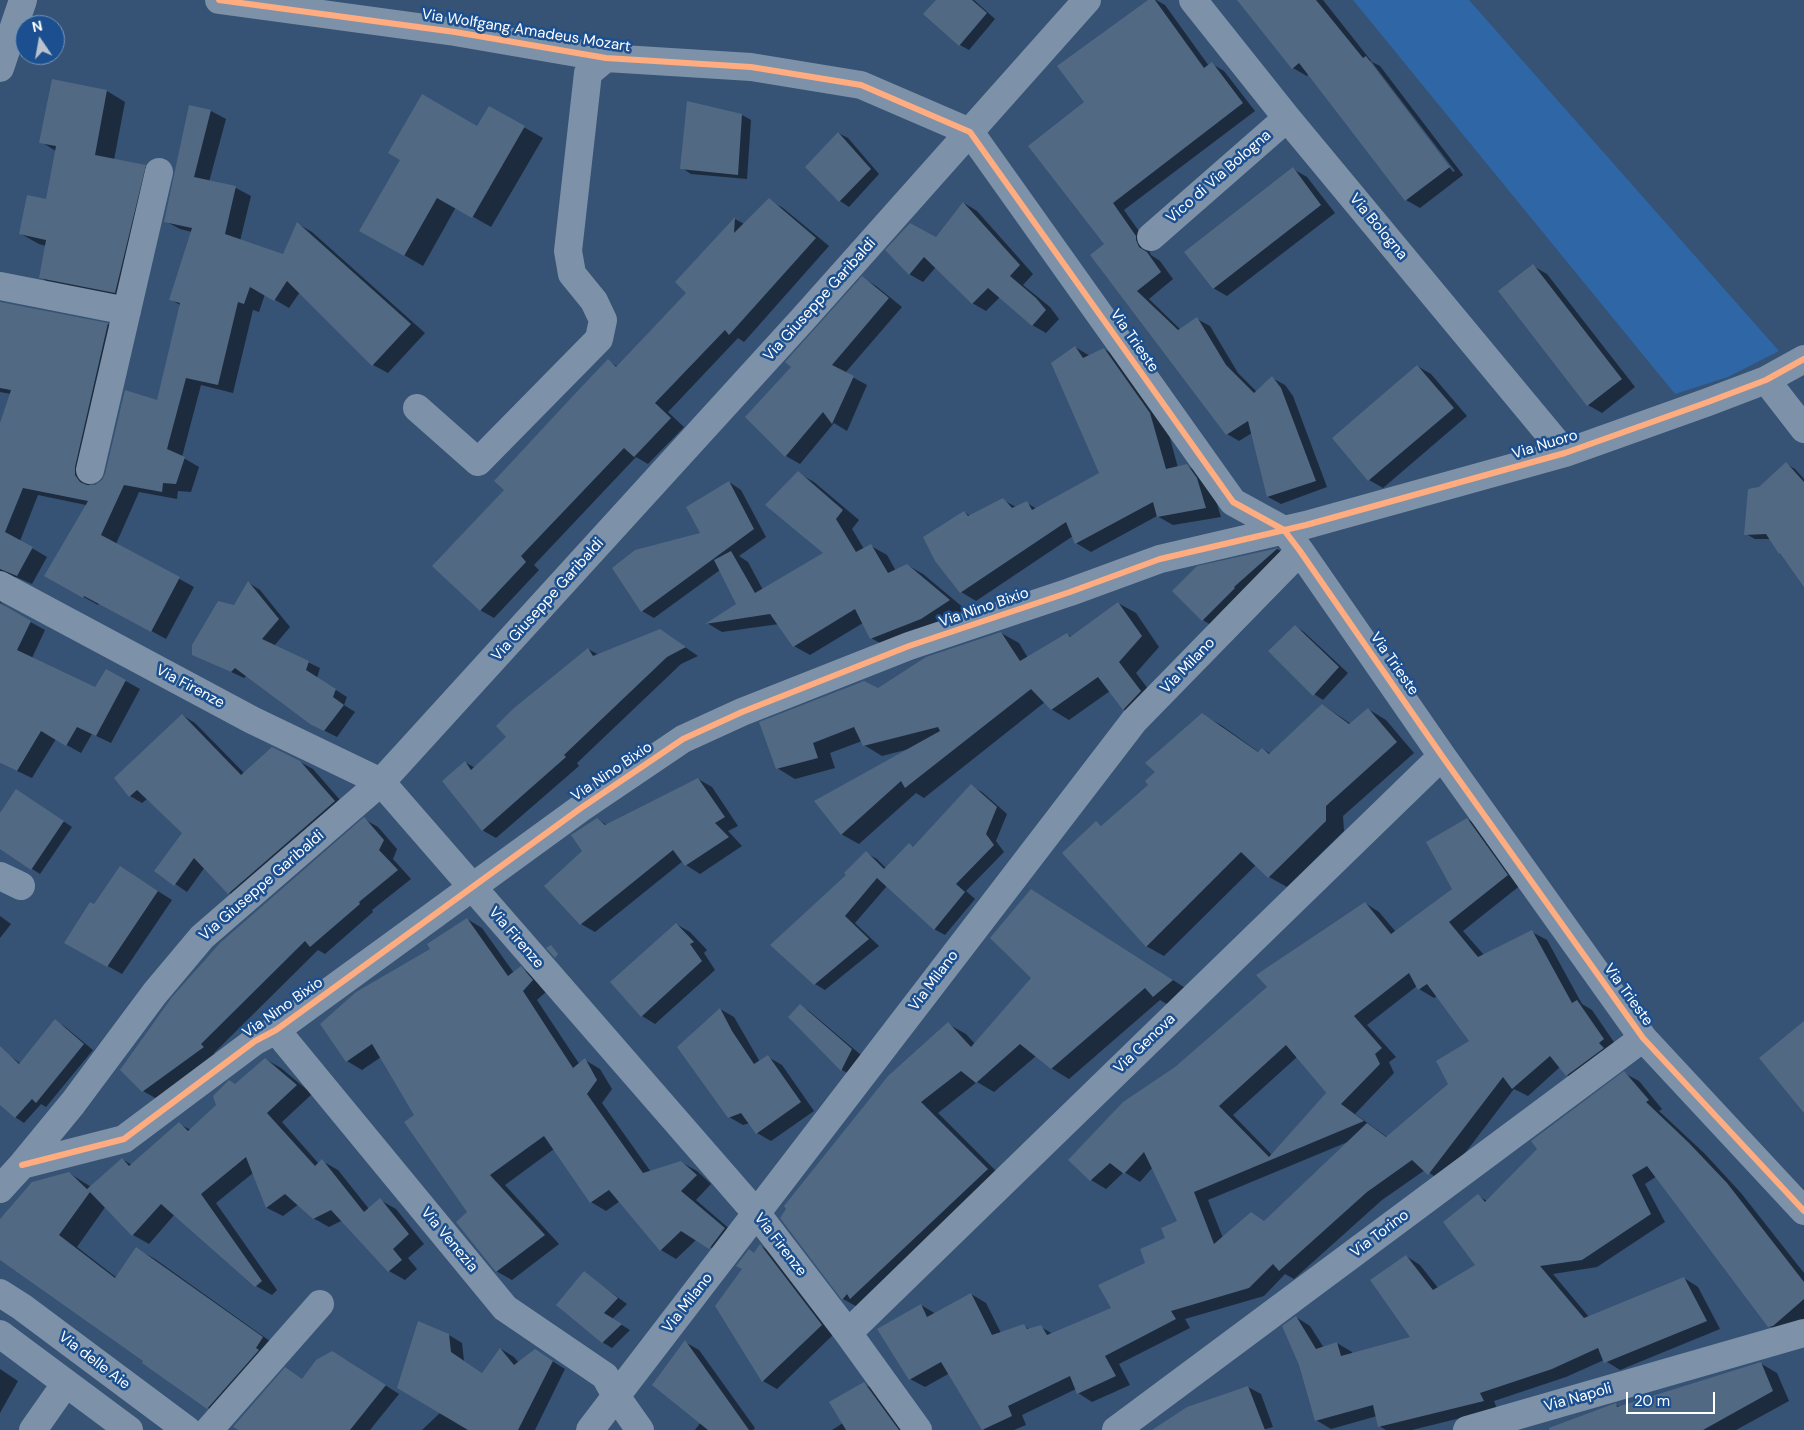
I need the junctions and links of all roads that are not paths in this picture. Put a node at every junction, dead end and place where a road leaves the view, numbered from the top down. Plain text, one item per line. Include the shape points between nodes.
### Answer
1 (23, 0) edge
2 (219, 0) edge
3 (1087, 0) edge
4 (1193, 0) edge
5 (606, 58) junction
6 (0, 68) edge
7 (1287, 118) junction
8 (970, 132) junction
9 (159, 172) dead end
10 (1151, 237) dead end
11 (0, 286) edge
12 (127, 311) junction
13 (1804, 359) edge
14 (1766, 380) junction
15 (417, 408) dead end
16 (1804, 429) edge
17 (1566, 453) junction
18 (90, 470) dead end
19 (1292, 540) junction
20 (0, 585) edge
21 (1442, 756) junction
22 (381, 782) junction
23 (473, 888) junction
24 (276, 1030) junction
25 (1644, 1038) junction
26 (22, 1165) junction
27 (0, 1189) edge
28 (1804, 1211) edge
29 (757, 1214) junction
30 (0, 1293) edge
31 (320, 1304) dead end
32 (848, 1333) junction
33 (1804, 1333) edge
34 (0, 1334) edge
35 (66, 1383) junction
36 (616, 1396) junction
37 (33, 1430) edge
38 (129, 1430) edge
39 (187, 1430) edge
40 (209, 1430) edge
41 (590, 1430) edge
42 (640, 1430) edge
43 (918, 1430) edge
44 (1116, 1430) edge
45 (1467, 1430) edge

1 - 6 street
2 - 5 street, Via Wolfgang Amadeus Mozart via 455,32
3 - 8 street, Via Giuseppe Garibaldi
4 - 7 street, Via Bologna
5 - 8 street, Via Wolfgang Amadeus Mozart via 750,67 861,85
5 - 15 street via 588,73 568,251 572,274 594,301 603,320 599,339 478,462
7 - 10 street, Vico di Via Bologna
7 - 17 street, Via Bologna
8 - 19 street, Via Trieste via 1233,502
8 - 22 street, Via Giuseppe Garibaldi
9 - 12 street
11 - 12 street
12 - 18 street
13 - 14 street, Via Nuoro
14 - 16 street
14 - 17 street, Via Nuoro
17 - 19 street, Via Nuoro via 1306,525
19 - 21 street, Via Trieste
19 - 23 street, Via Nino Bixio via 1160,559 909,646 742,712 683,739 581,808
19 - 29 street, Via Milano via 1134,721
20 - 22 street, Via Firenze via 252,720
21 - 25 street, Via Trieste
21 - 32 street, Via Genova
22 - 23 street, Via Firenze
22 - 26 street, Via Giuseppe Garibaldi via 202,937
23 - 24 street, Via Nino Bixio
23 - 29 street, Via Firenze
24 - 26 street, Via Nino Bixio via 255,1041 124,1139
24 - 36 street, Via Venezia via 505,1308 605,1376
25 - 28 street, Via Trieste
25 - 44 street, Via Torino
26 - 27 street, Via Giuseppe Garibaldi
29 - 32 street, Via Firenze
29 - 36 street, Via Milano
30 - 39 street, Via delle Aie
31 - 40 street
32 - 43 street, Via Firenze
33 - 45 street, Via Napoli
34 - 35 street
35 - 37 street
35 - 38 street
36 - 41 street, Via Milano
36 - 42 street, Via Venezia

